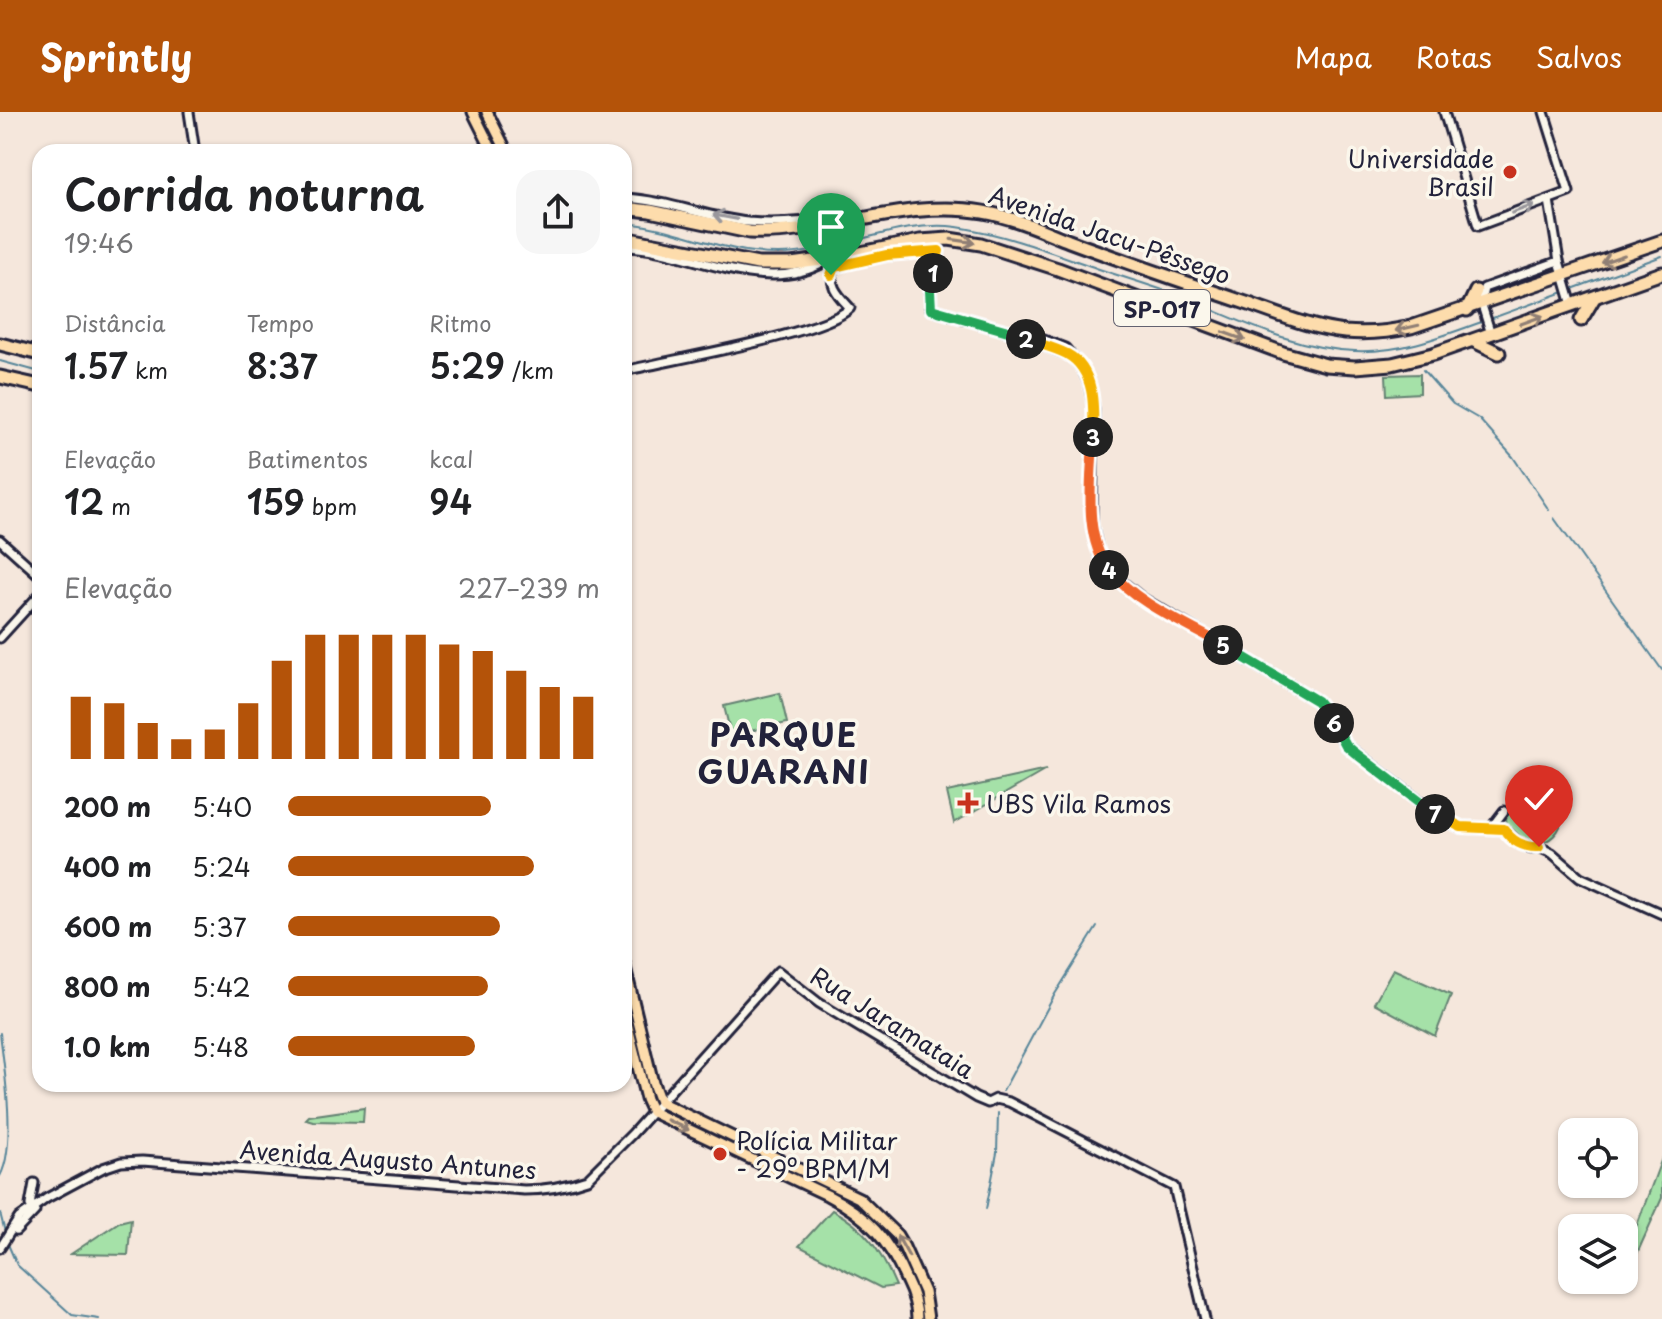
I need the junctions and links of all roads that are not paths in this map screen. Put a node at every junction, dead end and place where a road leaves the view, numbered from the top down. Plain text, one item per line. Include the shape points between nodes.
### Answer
1 (189, 112) edge
2 (473, 112) edge
3 (487, 112) edge
4 (1444, 112) edge
5 (1544, 112) edge
6 (194, 144) edge
7 (489, 144) edge
8 (503, 144) edge
9 (632, 199) edge
10 (1549, 200) junction
11 (632, 209) edge
12 (881, 216) junction
13 (632, 240) edge
14 (1662, 241) edge
15 (632, 249) edge
16 (881, 252) junction
17 (1559, 261) junction
18 (832, 263) junction
19 (1662, 273) edge
20 (1564, 279) junction
21 (1476, 291) dead end
22 (1594, 298) junction
23 (1571, 303) junction
24 (1482, 307) junction
25 (1467, 310) junction
26 (1581, 320) dead end
27 (1490, 332) junction
28 (1474, 341) junction
29 (0, 344) edge
30 (32, 352) edge
31 (1499, 353) dead end
32 (632, 369) edge
33 (0, 377) edge
34 (32, 384) edge
35 (0, 540) edge
36 (32, 569) edge
37 (32, 603) edge
38 (0, 638) edge
39 (1504, 811) dead end
40 (1490, 828) junction
41 (1662, 912) edge
42 (778, 971) joint
43 (632, 996) edge
44 (632, 1042) edge
45 (660, 1102) junction
46 (652, 1112) junction
47 (715, 1130) junction
48 (716, 1143) junction
49 (34, 1183) dead end
50 (55, 1195) junction
51 (34, 1206) junction
52 (11, 1234) junction
53 (2, 1248) edge
54 (917, 1319) edge
55 (928, 1319) edge
56 (1205, 1319) edge

1 - 6 street
2 - 7 main road
3 - 8 main road
4 -> 10 street via 1478,226
5 - 10 street via 1569,192
12 -> 9 street via 762,223
10 - 17 street
11 - 12 highway, Avenida Jacu-Pêssego / SP-017 via 764,233
25 -> 12 highway, Avenida Jacu-Pêssego / SP-017 via 1390,332 1327,330 1007,218 949,209
13 - 18 highway, Avenida Jacu-Pêssego / SP-017 via 758,264
14 -> 20 highway, Avenida Jacu-Pêssego / SP-017
15 - 18 street via 767,274
16 - 18 highway, Avenida Jacu-Pêssego / SP-017
16 -> 28 highway, Avenida Jacu-Pêssego / SP-017 via 949,239 1000,249 1326,365 1392,364
16 - 40 street via 939,251 930,285 931,309 1058,344 1082,368 1094,409 1092,524 1104,565 1119,582 1317,701 1346,745 1444,820
17 - 20 street
17 - 24 street via 1484,288
18 - 32 street via 833,287 850,308 841,317
19 - 22 highway, Avenida Jacu-Pêssego / SP-017
20 - 23 street
20 - 24 highway, Avenida Jacu-Pêssego / SP-017
21 - 25 highway
22 - 23 highway, Avenida Jacu-Pêssego / SP-017
22 - 26 highway
27 -> 23 highway, Avenida Jacu-Pêssego / SP-017
24 - 25 highway, Avenida Jacu-Pêssego / SP-017
24 - 27 street
27 - 28 highway, Avenida Jacu-Pêssego / SP-017
28 - 31 highway
29 - 30 highway
33 - 34 highway
35 - 36 street
37 - 38 street
39 - 40 street
40 - 41 street via 1504,829 1580,877
42 - 45 street, Avenida Augusto Antunes
42 - 56 street, Rua Jaramataia via 819,1003 976,1098 1015,1105 1174,1187
43 - 45 main road
44 - 46 main road
45 - 46 street, Avenida Augusto Antunes
45 - 47 main road
46 -> 48 main road
46 - 50 street, Avenida Augusto Antunes via 587,1179 550,1188 461,1187 133,1161 103,1168
47 - 48 main road
55 -> 47 main road via 924,1292 904,1247 874,1211 851,1192
48 - 54 main road via 841,1202 870,1226 896,1258
49 - 51 street
50 - 51 street, Avenida Augusto Antunes
50 - 52 street, Avenida Augusto Antunes
51 - 52 street, Avenida Augusto Antunes
52 - 53 street, Avenida Augusto Antunes

